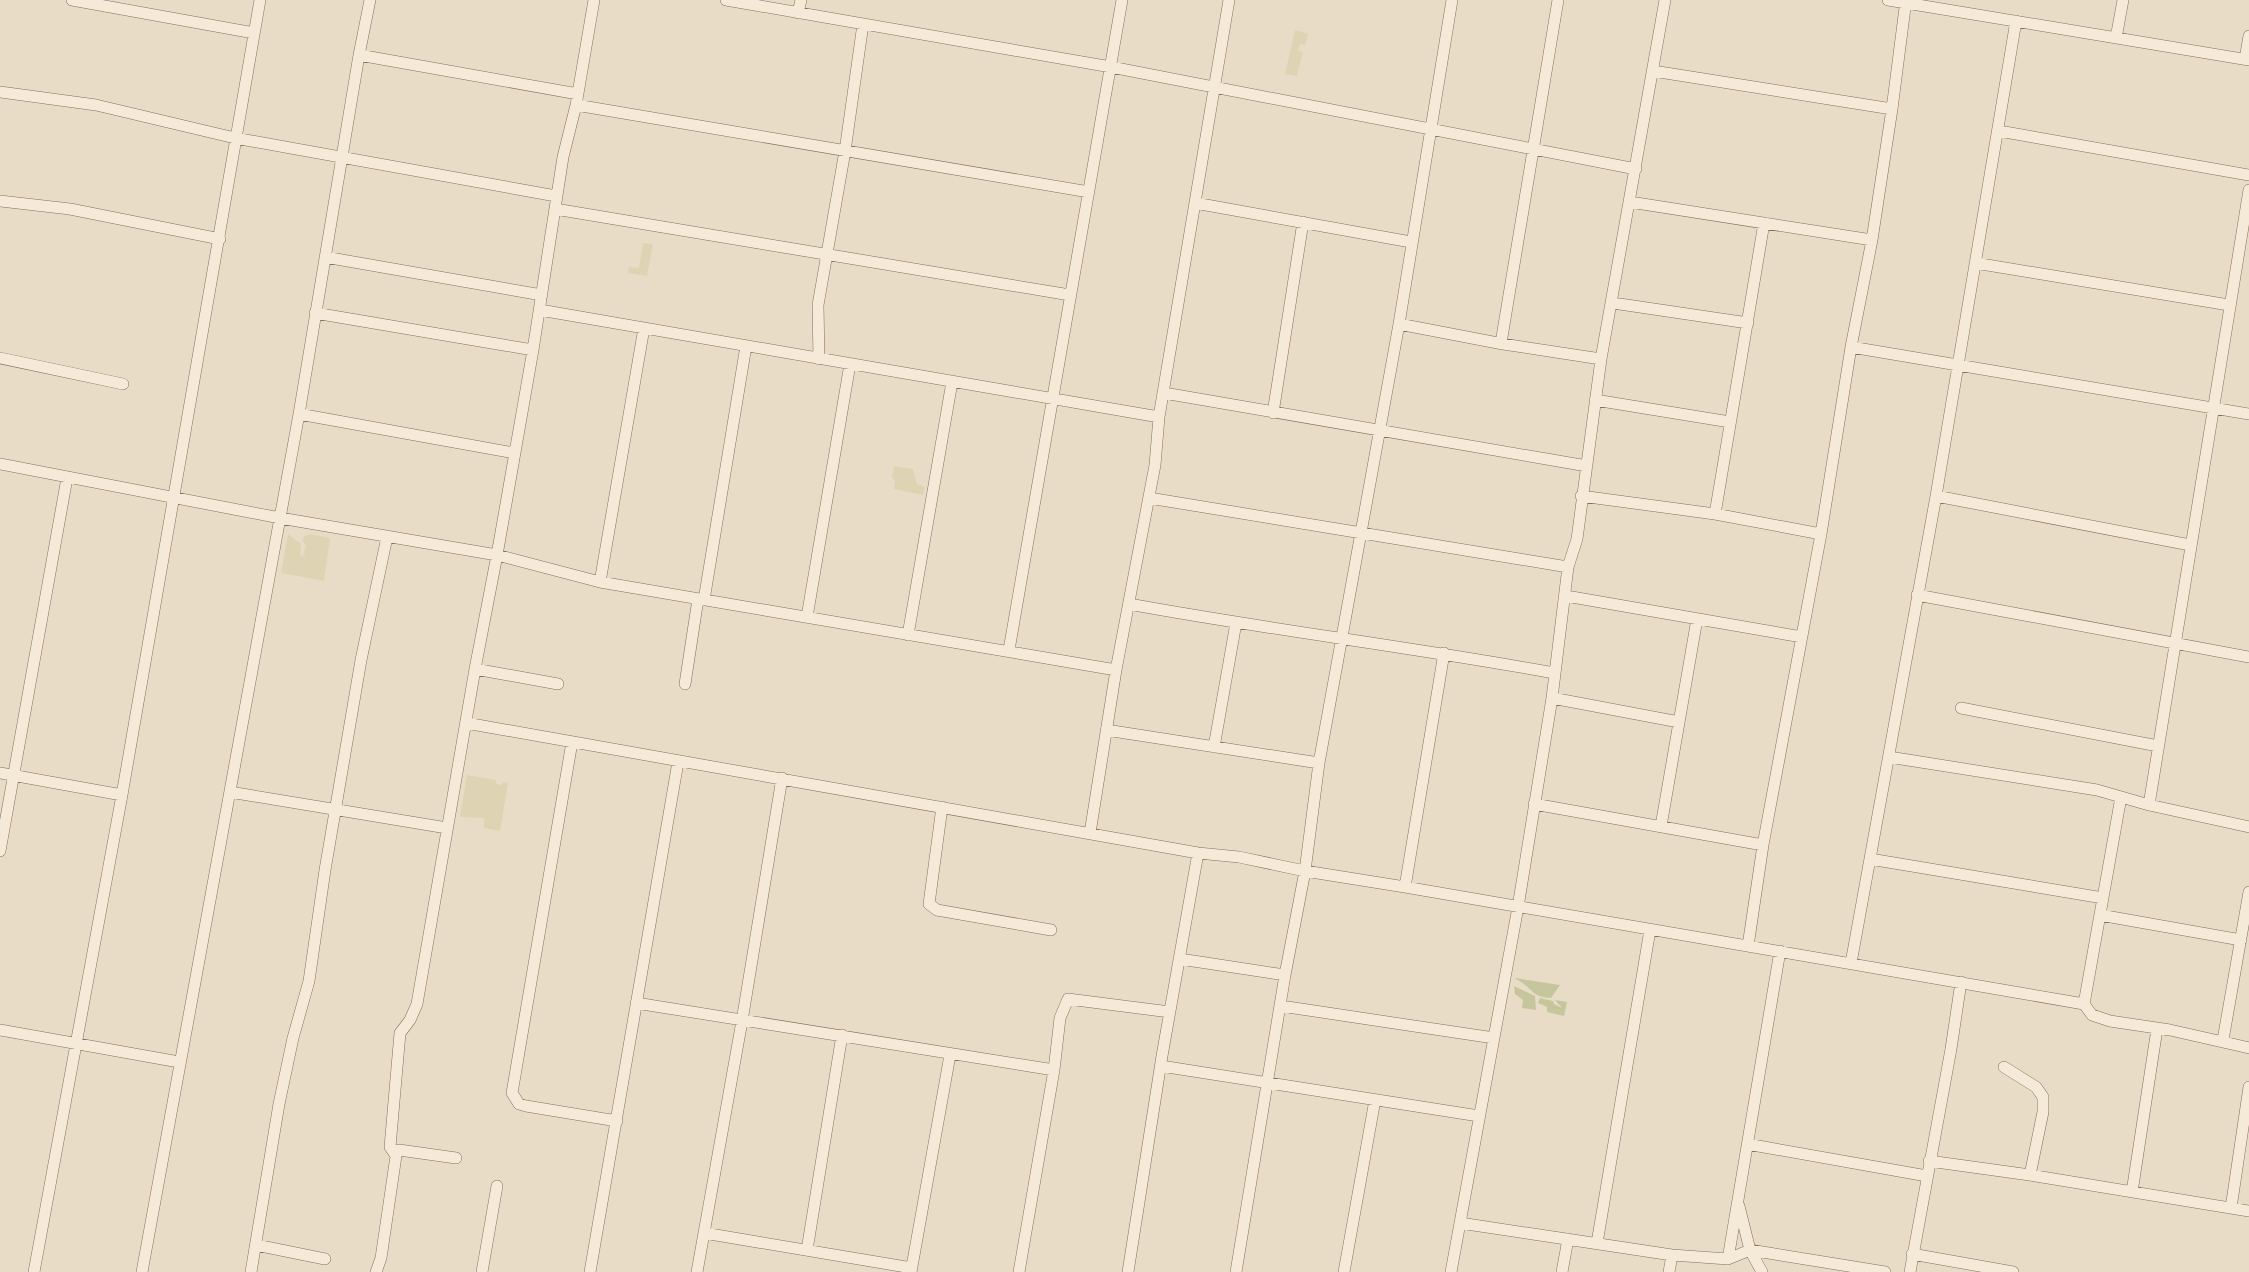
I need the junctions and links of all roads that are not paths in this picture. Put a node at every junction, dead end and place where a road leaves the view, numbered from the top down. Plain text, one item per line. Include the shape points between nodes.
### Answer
1 (72, 0) edge
2 (260, 0) edge
3 (370, 0) edge
4 (594, 0) edge
5 (726, 0) edge
6 (801, 0) edge
7 (1122, 0) edge
8 (1229, 0) edge
9 (1452, 0) edge
10 (1558, 0) edge
11 (1666, 0) edge
12 (1888, 0) edge
13 (2123, 0) edge
14 (1906, 1) edge
15 (798, 13) junction
16 (2016, 21) junction
17 (863, 24) junction
18 (254, 33) junction
19 (2249, 36) edge
20 (2116, 38) junction
21 (359, 55) junction
22 (2247, 60) edge
23 (1111, 68) junction
24 (1653, 71) junction
25 (1215, 89) junction
26 (0, 92) edge
27 (577, 100) junction
28 (1892, 109) junction
29 (1431, 128) junction
30 (1999, 131) junction
31 (235, 138) junction
32 (1534, 150) junction
33 (845, 151) junction
34 (340, 158) junction
35 (1636, 169) junction
36 (2249, 175) edge
37 (2249, 190) edge
38 (1089, 192) junction
39 (556, 196) junction
40 (0, 201) edge
41 (1630, 202) junction
42 (1195, 203) junction
43 (555, 209) junction
44 (1303, 222) junction
45 (1764, 222) junction
46 (220, 239) junction
47 (1872, 240) junction
48 (1411, 242) junction
49 (827, 254) junction
50 (325, 257) junction
51 (1975, 264) junction
52 (542, 295) junction
53 (1070, 295) junction
54 (1613, 303) junction
55 (2229, 305) junction
56 (540, 310) junction
57 (315, 313) junction
58 (1748, 323) junction
59 (1399, 324) junction
60 (644, 328) junction
61 (1501, 343) junction
62 (746, 346) junction
63 (1851, 347) junction
64 (533, 350) junction
65 (0, 358) edge
66 (819, 359) junction
67 (1601, 359) junction
68 (850, 364) junction
69 (1959, 365) junction
70 (952, 382) junction
71 (123, 384) dead end
72 (1164, 393) junction
73 (1053, 399) junction
74 (1595, 400) junction
75 (2212, 407) junction
76 (1273, 413) junction
77 (299, 414) junction
78 (2249, 414) edge
79 (1159, 418) junction
80 (1730, 422) junction
81 (1380, 430) junction
82 (514, 453) junction
83 (0, 464) edge
84 (1587, 466) junction
85 (67, 478) junction
86 (174, 496) junction
87 (1581, 496) junction
88 (1936, 496) junction
89 (1149, 498) junction
90 (1715, 514) junction
91 (280, 518) junction
92 (1362, 534) junction
93 (1821, 534) junction
94 (387, 538) junction
95 (2190, 544) junction
96 (497, 555) junction
97 (1568, 567) junction
98 (600, 582) junction
99 (1918, 595) junction
100 (1566, 596) junction
101 (701, 599) junction
102 (1130, 604) junction
103 (807, 617) junction
104 (1697, 619) junction
105 (1236, 623) junction
106 (908, 635) junction
107 (1802, 637) junction
108 (1343, 639) junction
109 (2175, 642) junction
110 (1010, 650) junction
111 (1444, 653) junction
112 (2249, 657) edge
113 (475, 669) junction
114 (1116, 670) junction
115 (1554, 673) junction
116 (558, 684) dead end
117 (685, 684) dead end
118 (1552, 698) junction
119 (1961, 708) dead end
120 (1679, 722) junction
121 (466, 723) junction
122 (1106, 730) junction
123 (572, 742) junction
124 (2158, 746) junction
125 (1214, 747) junction
126 (1889, 757) junction
127 (678, 762) junction
128 (1319, 763) junction
129 (0, 773) edge
130 (14, 776) junction
131 (782, 778) junction
132 (230, 792) junction
133 (122, 796) junction
134 (2121, 797) junction
135 (1534, 804) junction
136 (2149, 805) junction
137 (942, 807) junction
138 (335, 810) junction
139 (1661, 826) junction
140 (2249, 827) edge
141 (447, 828) junction
142 (1090, 833) junction
143 (1763, 844) junction
144 (0, 851) edge
145 (1198, 853) junction
146 (1870, 859) junction
147 (1305, 871) junction
148 (1405, 887) junction
149 (2249, 892) edge
150 (2103, 898) junction
151 (1518, 908) junction
152 (2100, 915) junction
153 (1052, 930) dead end
154 (1650, 930) junction
155 (2241, 940) junction
156 (1748, 946) junction
157 (1780, 951) junction
158 (1180, 959) junction
159 (1851, 963) junction
160 (1285, 975) junction
161 (1961, 982) junction
162 (636, 1003) junction
163 (2084, 1004) junction
164 (1281, 1006) junction
165 (1170, 1012) junction
166 (742, 1021) junction
167 (2157, 1028) junction
168 (0, 1030) edge
169 (842, 1035) junction
170 (1494, 1038) junction
171 (2223, 1040) junction
172 (77, 1043) junction
173 (2249, 1048) edge
174 (950, 1055) junction
175 (179, 1062) junction
176 (1161, 1066) junction
177 (2004, 1067) dead end
178 (1054, 1070) junction
179 (1267, 1084) junction
180 (2249, 1088) edge
181 (1375, 1100) junction
182 (1479, 1116) junction
183 (617, 1121) junction
184 (1747, 1144) junction
185 (393, 1152) junction
186 (456, 1158) dead end
187 (1929, 1161) junction
188 (2030, 1175) junction
189 (1927, 1176) junction
190 (497, 1186) dead end
191 (2132, 1192) junction
192 (1738, 1200) junction
193 (2231, 1208) junction
194 (2249, 1211) edge
195 (1460, 1223) junction
196 (704, 1233) junction
197 (1568, 1239) junction
198 (1597, 1243) junction
199 (256, 1244) junction
200 (807, 1250) junction
201 (1750, 1250) junction
202 (1912, 1254) junction
203 (1672, 1255) junction
204 (325, 1259) dead end
205 (1728, 1259) junction
206 (912, 1270) edge
207 (34, 1272) edge
208 (142, 1272) edge
209 (251, 1272) edge
210 (376, 1272) edge
211 (482, 1272) edge
212 (590, 1272) edge
213 (697, 1272) edge
214 (1019, 1272) edge
215 (1128, 1272) edge
216 (1236, 1272) edge
217 (1344, 1272) edge
218 (1451, 1272) edge
219 (1562, 1272) edge
220 (1669, 1272) edge
221 (1762, 1272) edge
222 (1885, 1272) edge
223 (1910, 1272) edge
224 (2013, 1272) edge

1 - 18 street
2 - 18 street
3 - 21 street
4 - 27 street
5 - 15 street
6 - 15 street
7 - 23 street
8 - 25 street
9 - 29 street
10 - 32 street
11 - 24 street
12 - 14 street
13 - 20 street
14 - 16 street
14 - 28 street
15 - 17 street
16 - 20 street
16 - 30 street
17 - 23 street
17 - 33 street
18 - 31 street
19 - 22 street
20 - 22 street
21 - 27 street
21 - 34 street
23 - 25 street
23 - 38 street
24 - 28 street
24 - 35 street
25 - 29 street
25 - 42 street
26 - 31 street via 96,105
27 - 33 street
27 - 39 street
28 - 47 street
29 - 32 street
29 - 48 street
30 - 36 street
30 - 51 street
31 - 34 street
31 - 46 street
32 - 35 street
32 - 61 street
33 - 38 street
33 - 49 street
34 - 39 street
34 - 50 street
35 - 41 street
37 - 55 street
38 - 53 street
39 - 43 street
40 - 46 street via 70,209
41 - 45 street
41 - 54 street
42 - 44 street
42 - 72 street
43 - 49 street
43 - 52 street
44 - 48 street
44 - 76 street
45 - 47 street
45 - 58 street
46 - 86 street
47 - 63 street
48 - 59 street
49 - 53 street
49 - 66 street via 818,305
50 - 52 street
50 - 57 street
51 - 55 street
51 - 69 street
52 - 56 street
53 - 73 street
54 - 58 street
54 - 67 street
55 - 75 street
56 - 60 street
56 - 64 street
57 - 64 street
57 - 77 street
58 - 80 street
59 - 61 street
59 - 81 street
60 - 62 street
60 - 98 street
61 - 67 street
62 - 66 street
62 - 101 street
63 - 69 street
63 - 93 street
64 - 82 street
65 - 71 street
66 - 68 street
67 - 74 street
68 - 70 street
68 - 103 street
69 - 75 street
69 - 88 street
70 - 73 street
70 - 106 street
72 - 76 street
72 - 79 street
73 - 79 street
73 - 110 street
74 - 80 street
74 - 84 street
75 - 78 street
75 - 95 street
76 - 81 street
77 - 82 street
77 - 91 street
79 - 89 street
80 - 90 street
81 - 84 street
81 - 92 street
82 - 96 street
83 - 85 street
84 - 87 street
85 - 86 street
85 - 130 street
86 - 91 street
86 - 133 street
87 - 90 street
87 - 97 street via 1576,539
88 - 95 street
88 - 99 street
89 - 92 street
89 - 102 street
90 - 93 street
91 - 94 street
91 - 132 street
92 - 97 street
92 - 108 street
93 - 107 street
94 - 96 street
94 - 138 street via 361,660
95 - 109 street
96 - 98 street
96 - 113 street
97 - 100 street
98 - 101 street
99 - 109 street
99 - 126 street
100 - 104 street
100 - 115 street
101 - 103 street
101 - 117 street
102 - 105 street
102 - 114 street
103 - 106 street
104 - 107 street
104 - 120 street
105 - 108 street
105 - 125 street
106 - 110 street
107 - 143 street
108 - 111 street
108 - 128 street
109 - 112 street
109 - 124 street
110 - 114 street
111 - 115 street
111 - 148 street
113 - 116 street
113 - 121 street
114 - 122 street
115 - 118 street
118 - 120 street
118 - 135 street
119 - 124 street
120 - 139 street
121 - 123 street
121 - 141 street
122 - 125 street
122 - 142 street
123 - 127 street
123 - 183 street via 512,1093 519,1104 526,1106
124 - 136 street
125 - 128 street
126 - 134 street via 2097,790
126 - 146 street
127 - 131 street
127 - 162 street
128 - 147 street
129 - 130 street
130 - 133 street
130 - 144 street
131 - 137 street
131 - 166 street
132 - 138 street
132 - 175 street
133 - 172 street
134 - 136 street
134 - 150 street
135 - 139 street
135 - 151 street
136 - 140 street
137 - 142 street
137 - 153 street via 929,904 937,910
138 - 141 street
138 - 199 street via 309,981 279,1104
139 - 143 street
141 - 185 street via 417,1004 400,1033 390,1147
142 - 145 street
143 - 156 street
145 - 147 street via 1238,857
145 - 158 street
146 - 150 street
146 - 159 street
147 - 148 street
147 - 160 street
148 - 151 street
149 - 155 street
150 - 152 street
151 - 154 street
151 - 170 street
152 - 155 street
152 - 163 street
154 - 156 street
154 - 198 street
155 - 171 street
156 - 157 street
157 - 159 street
157 - 184 street
158 - 160 street
158 - 165 street
159 - 161 street
160 - 164 street
161 - 163 street
161 - 187 street
162 - 166 street
162 - 183 street
163 - 167 street via 2092,1015 2110,1022
164 - 170 street
164 - 179 street
165 - 176 street
165 - 178 street via 1068,999 1060,1018
166 - 169 street
166 - 196 street
167 - 171 street
167 - 191 street
168 - 172 street
169 - 174 street
169 - 200 street
170 - 182 street
171 - 173 street
172 - 175 street
172 - 207 street
174 - 178 street
174 - 206 street
175 - 208 street
176 - 179 street
176 - 215 street
177 - 188 street via 2036,1088 2043,1097
178 - 214 street
179 - 181 street
179 - 216 street
180 - 193 street
181 - 182 street
181 - 217 street
182 - 195 street
183 - 212 street
184 - 189 street
184 - 192 street
185 - 186 street via 399,1150
185 - 210 street via 396,1156 389,1209
187 - 188 street
187 - 189 street
188 - 191 street
189 - 202 street
190 - 211 street
191 - 193 street
192 - 201 street
192 - 205 street
193 - 194 street
195 - 197 street
195 - 218 street
196 - 200 street
196 - 213 street
197 - 198 street
197 - 219 street
198 - 203 street
199 - 204 street
199 - 209 street
200 - 206 street
201 - 205 street
201 - 221 street
201 - 222 street
202 - 223 street
202 - 224 street
203 - 205 street
203 - 220 street

